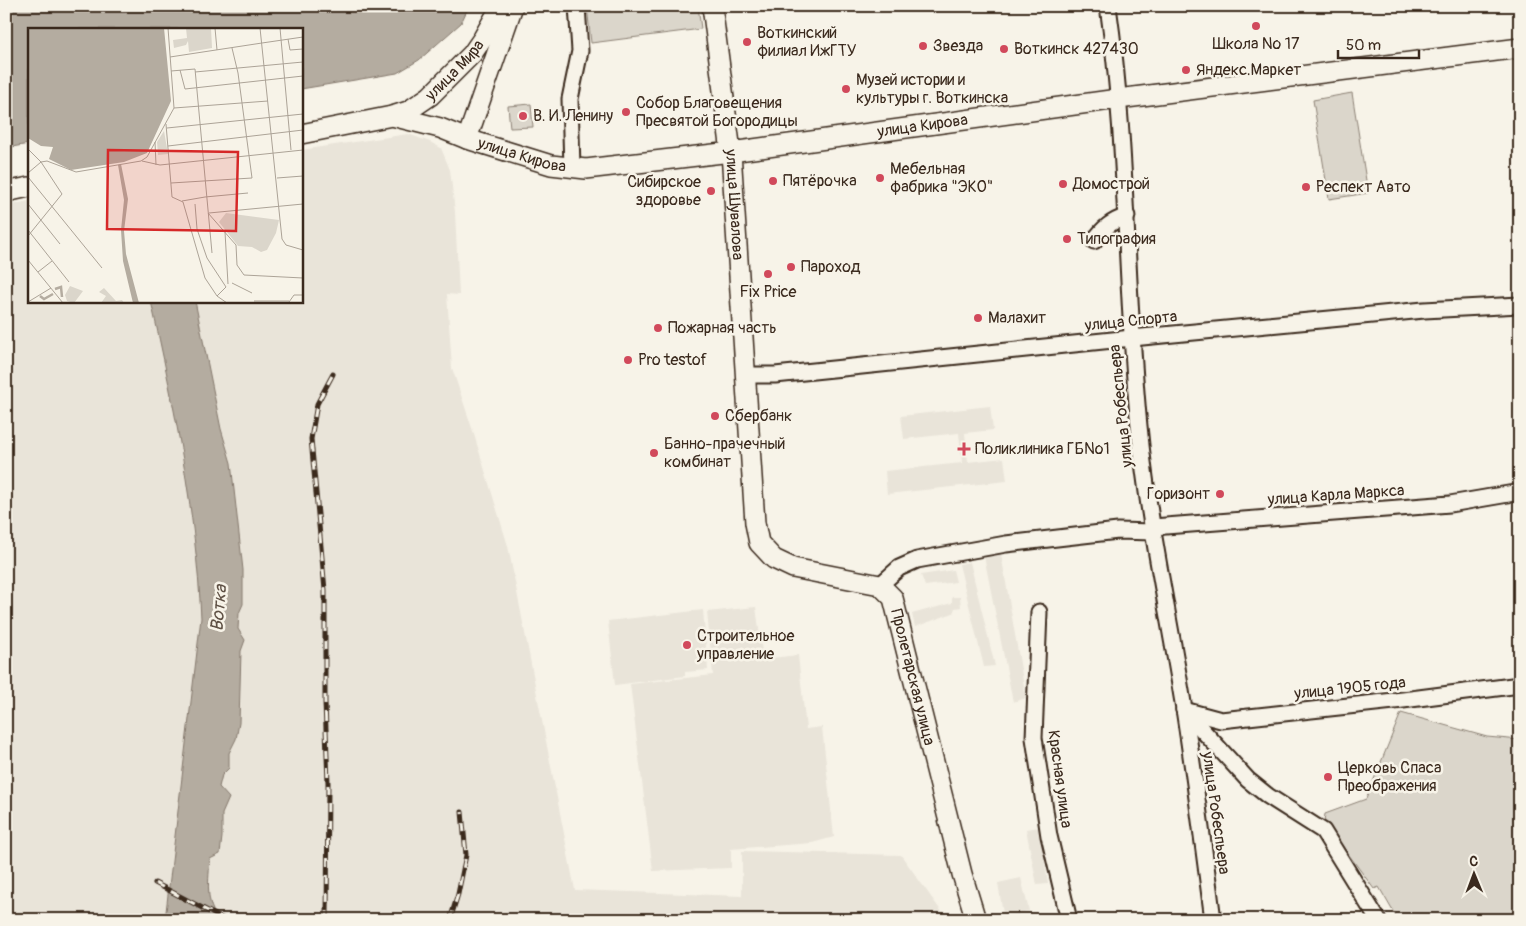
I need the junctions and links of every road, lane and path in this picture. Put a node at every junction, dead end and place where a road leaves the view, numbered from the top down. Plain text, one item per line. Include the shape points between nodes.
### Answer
1 (501, 6) edge
2 (513, 6) edge
3 (577, 6) edge
4 (712, 6) edge
5 (1108, 6) edge
6 (1520, 48) edge
7 (1118, 99) junction
8 (392, 116) junction
9 (302, 134) edge
10 (467, 140) junction
11 (731, 152) junction
12 (572, 168) junction
13 (28, 187) edge
14 (6, 192) edge
15 (1127, 216) junction
16 (1094, 241) dead end
17 (1520, 305) edge
18 (1132, 338) junction
19 (746, 375) junction
20 (1520, 492) edge
21 (1153, 529) junction
22 (880, 585) junction
23 (1039, 612) dead end
24 (1520, 685) edge
25 (1184, 710) junction
26 (976, 920) edge
27 (1069, 920) edge
28 (1213, 920) edge
29 (1378, 920) edge

1 - 8 main road, улица Мира via 483,38 459,69 430,96 408,111
2 - 10 main road
3 - 12 street via 580,51 570,99
4 - 11 main road, улица Шувалова
5 - 7 street, улица Робеспьера
6 - 7 main road, улица Кирова
7 - 11 main road, улица Кирова
7 - 15 street, улица Робеспьера
8 - 9 main road
8 - 10 main road, улица Кирова via 440,128
10 - 12 main road, улица Кирова via 551,165
11 - 12 main road, улица Кирова via 609,167
11 - 19 main road, улица Шувалова
13 - 14 main road
15 - 16 street via 1112,221
15 - 18 street, улица Робеспьера
17 - 18 street, улица Спорта via 1424,310
18 - 19 street, улица Спорта via 775,375
18 - 21 street, улица Робеспьера via 1139,428
19 - 22 main road via 754,522 759,543 774,559 793,568
20 - 21 street, улица Карла Маркса via 1450,504
21 - 22 street, улица Карла Маркса via 1016,543 917,560 899,568
21 - 25 street, улица Робеспьера
22 - 26 main road, Пролетарская улица via 893,598
23 - 27 street, Красная улица via 1034,738 1050,836
24 - 25 street, улица 1905 года via 1222,720
25 - 28 street, улица Робеспьера
25 - 29 street, улица Робеспьера via 1248,780 1323,831

